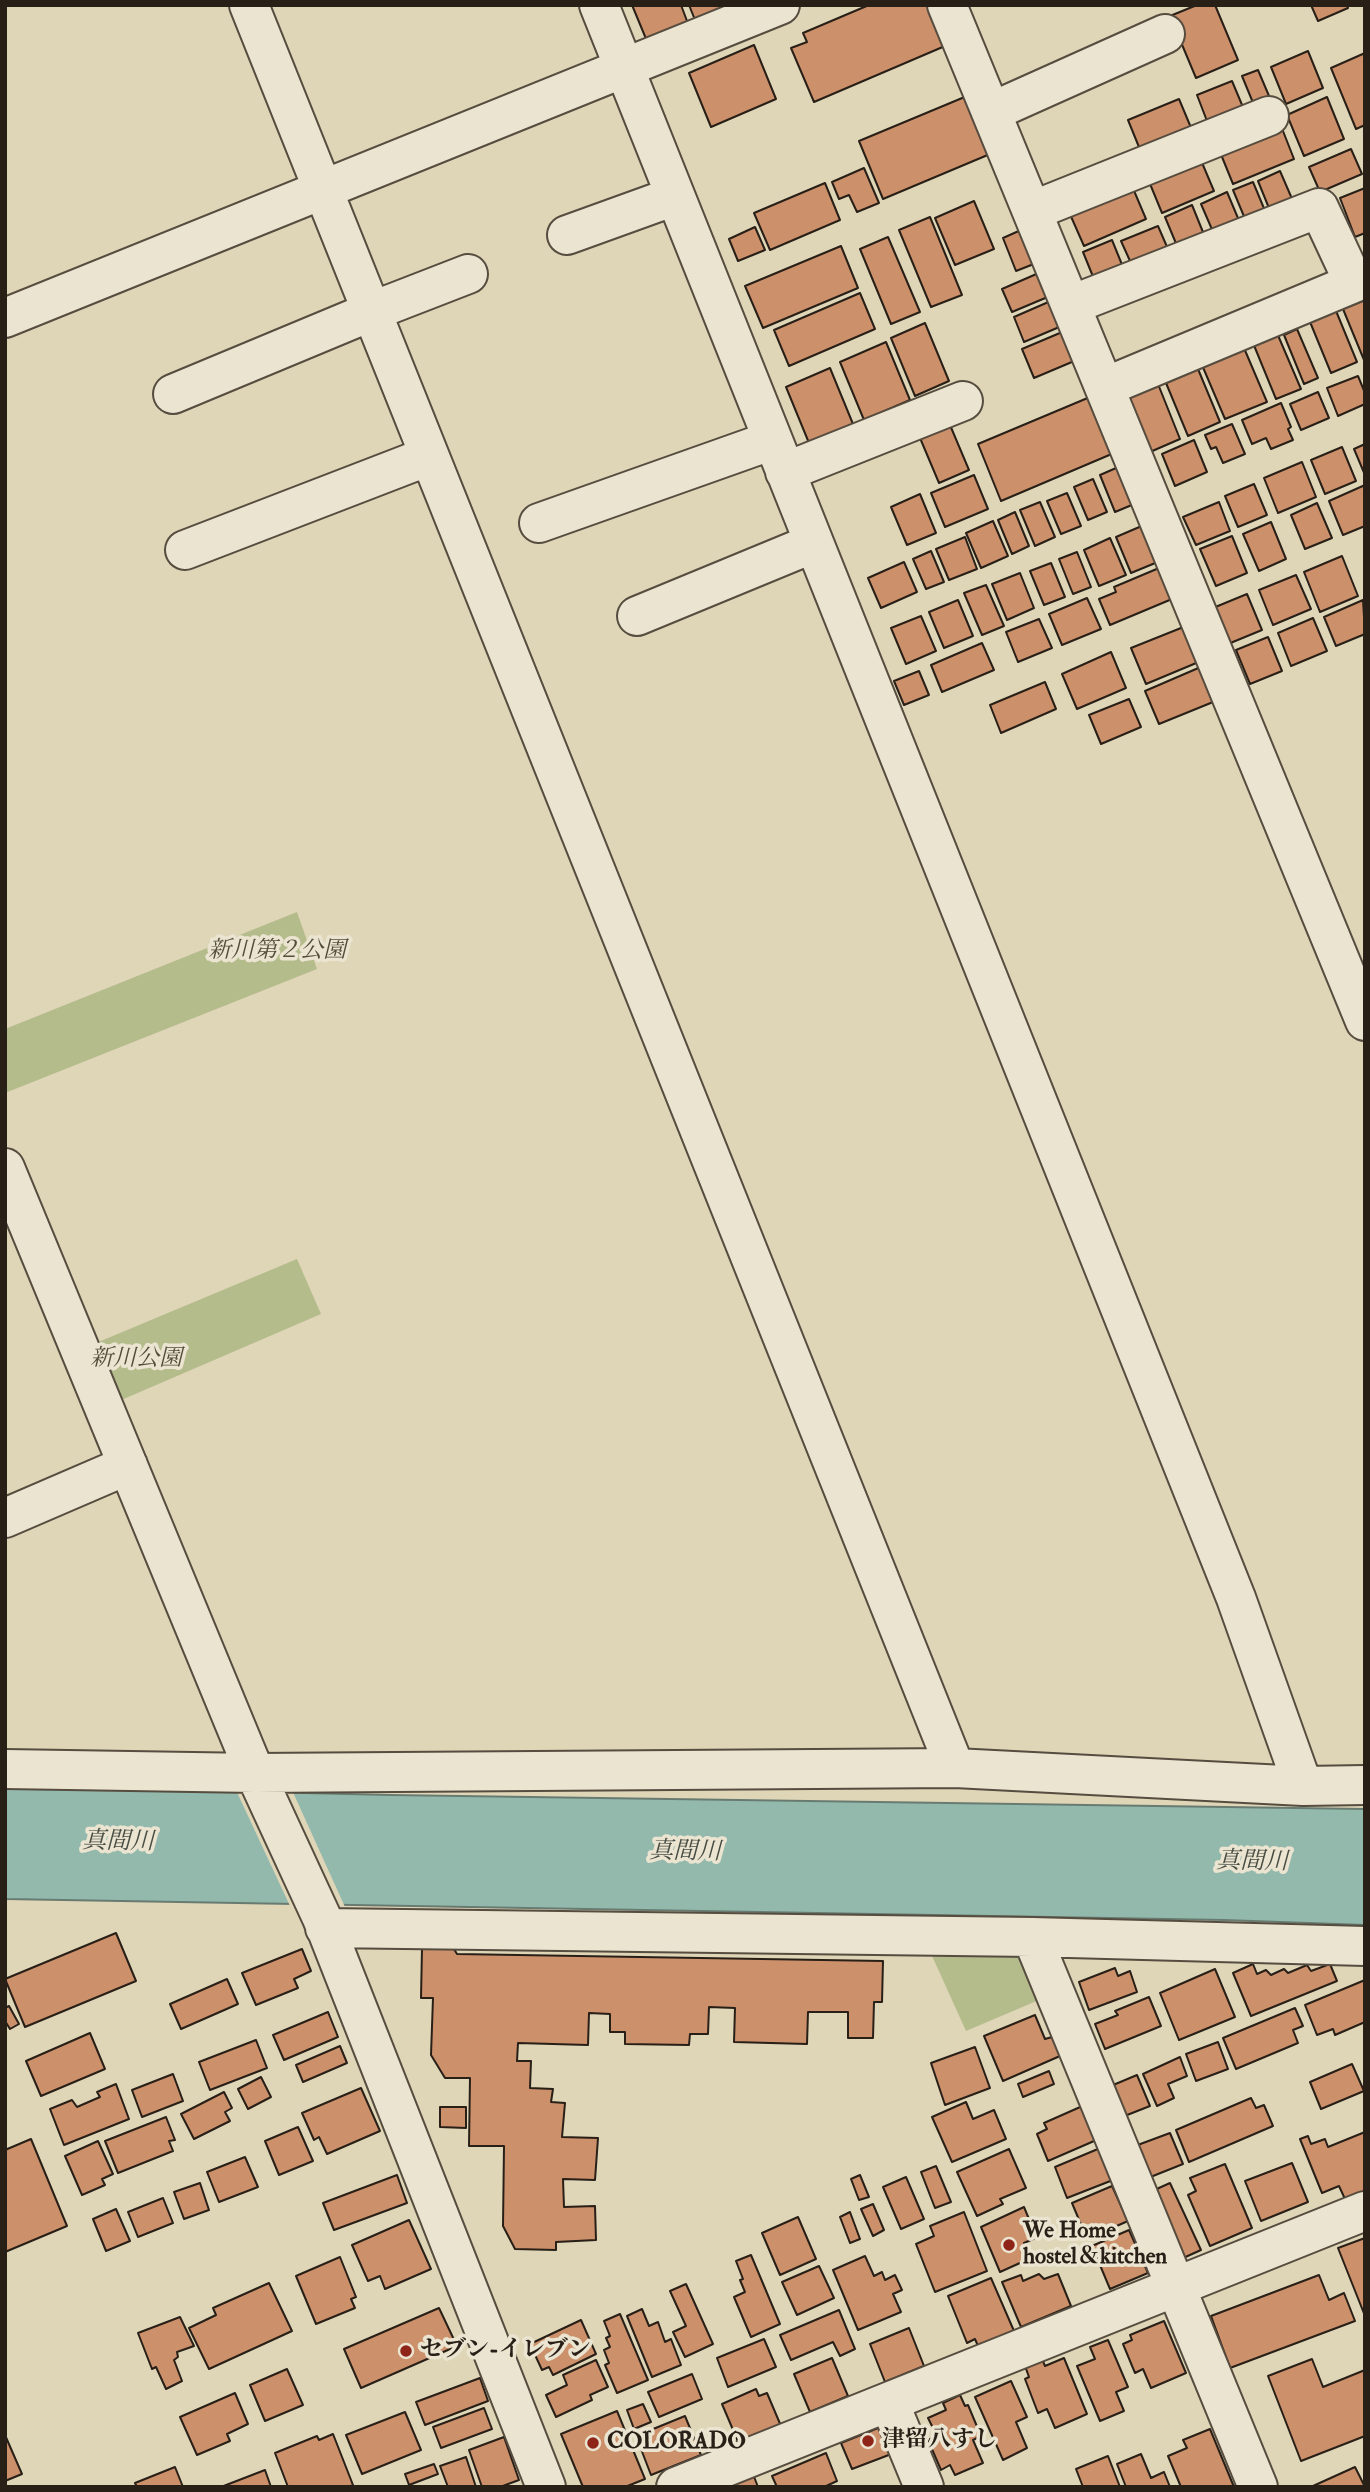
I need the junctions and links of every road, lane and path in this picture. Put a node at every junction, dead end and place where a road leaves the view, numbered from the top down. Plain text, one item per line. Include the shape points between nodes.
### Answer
1 (248, 5) edge
2 (599, 5) edge
3 (780, 5) edge
4 (947, 5) edge
5 (1165, 34) dead end
6 (624, 68) junction
7 (991, 112) junction
8 (1269, 116) dead end
9 (322, 190) junction
10 (675, 196) junction
11 (1032, 211) junction
12 (566, 235) dead end
13 (468, 274) dead end
14 (1070, 305) junction
15 (370, 312) junction
16 (5, 318) edge
17 (1105, 387) junction
18 (173, 394) dead end
19 (963, 401) dead end
20 (429, 456) junction
21 (779, 456) junction
22 (539, 523) dead end
23 (814, 543) junction
24 (185, 550) dead end
25 (637, 615) dead end
26 (1365, 1021) edge
27 (5, 1168) edge
28 (128, 1465) junction
29 (5, 1518) edge
30 (955, 1768) junction
31 (5, 1769) edge
32 (259, 1780) junction
33 (1365, 1785) edge
34 (1303, 1786) junction
35 (324, 1923) junction
36 (1032, 1937) junction
37 (1365, 1946) edge
38 (1365, 2211) edge
39 (1176, 2287) junction
40 (889, 2402) junction
41 (546, 2487) edge
42 (676, 2487) edge
43 (924, 2487) edge
44 (1258, 2487) edge

1 - 9 street
2 - 6 street
3 - 6 street
4 - 7 street
5 - 7 street
6 - 9 street
6 - 10 street
7 - 11 street
8 - 11 street
9 - 15 street
9 - 16 street
10 - 12 street
10 - 21 street
11 - 14 street
13 - 15 street
14 - 17 street
14 - 17 street via 1319,208 1354,283
15 - 18 street
15 - 20 street
17 - 26 street
19 - 21 street
20 - 24 street
20 - 30 street
21 - 22 street
21 - 23 street
23 - 25 street
23 - 34 street via 1236,1598
27 - 28 street
28 - 29 street
28 - 32 street
30 - 32 street
30 - 34 street
31 - 32 street
32 - 35 street
33 - 34 street
35 - 36 street
35 - 41 street
36 - 37 street
36 - 39 street
38 - 39 street
39 - 40 street
39 - 44 street
40 - 42 street
40 - 43 street

